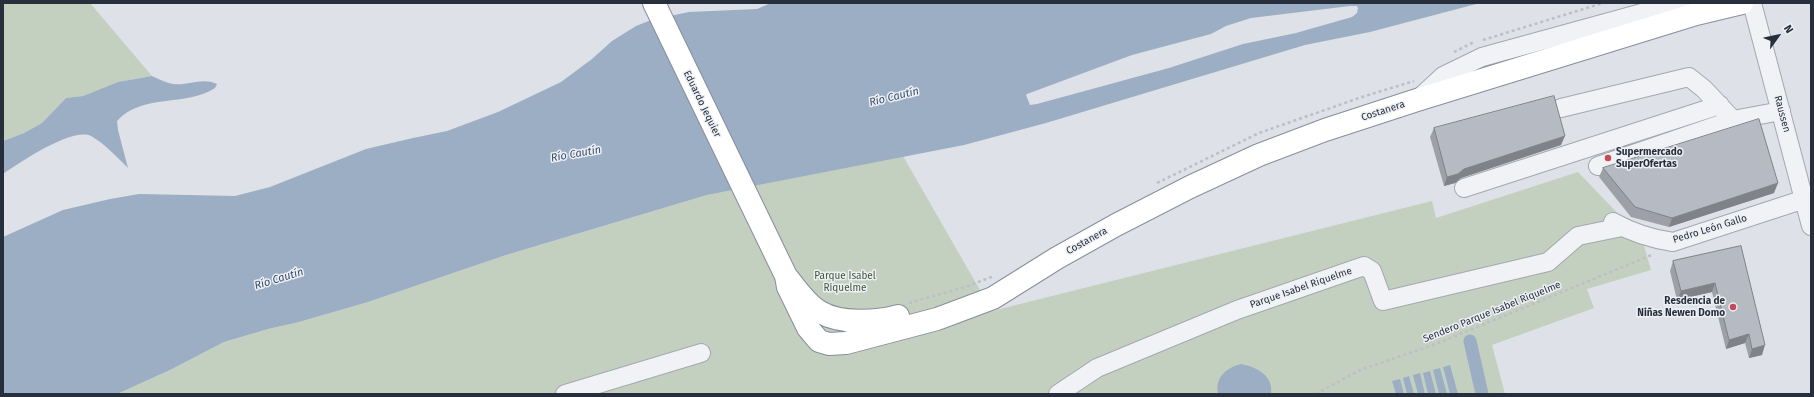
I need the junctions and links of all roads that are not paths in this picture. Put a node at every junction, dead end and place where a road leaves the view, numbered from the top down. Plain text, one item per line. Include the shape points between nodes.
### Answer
1 (654, 3) edge
2 (1742, 3) edge
3 (1752, 3) edge
4 (1720, 105) junction
5 (1561, 108) dead end
6 (1781, 111) junction
7 (1733, 120) junction
8 (1598, 166) dead end
9 (1464, 188) dead end
10 (1807, 198) edge
11 (751, 205) joint
12 (1616, 224) joint
13 (1811, 226) edge
14 (700, 353) dead end
15 (565, 394) edge
16 (1058, 394) edge

1 - 11 highway, Eduardo Jequier
2 - 11 highway, Costanera via 1696,14 1417,100 1291,142 1226,169 1147,209 1044,266 993,298 937,319 846,343 829,344 819,341 808,328
3 - 6 street, Raussen
4 - 5 street via 1689,77
4 - 7 street
4 - 9 street
6 - 7 street
6 - 10 street, Raussen
7 - 8 street
10 - 12 street, Pedro León Gallo via 1673,242 1656,240
10 - 13 street, Raussen
12 - 16 street, Parque Isabel Riquelme via 1578,236 1548,262 1382,301 1372,271 1364,266 1237,310 1097,368
14 - 15 street

